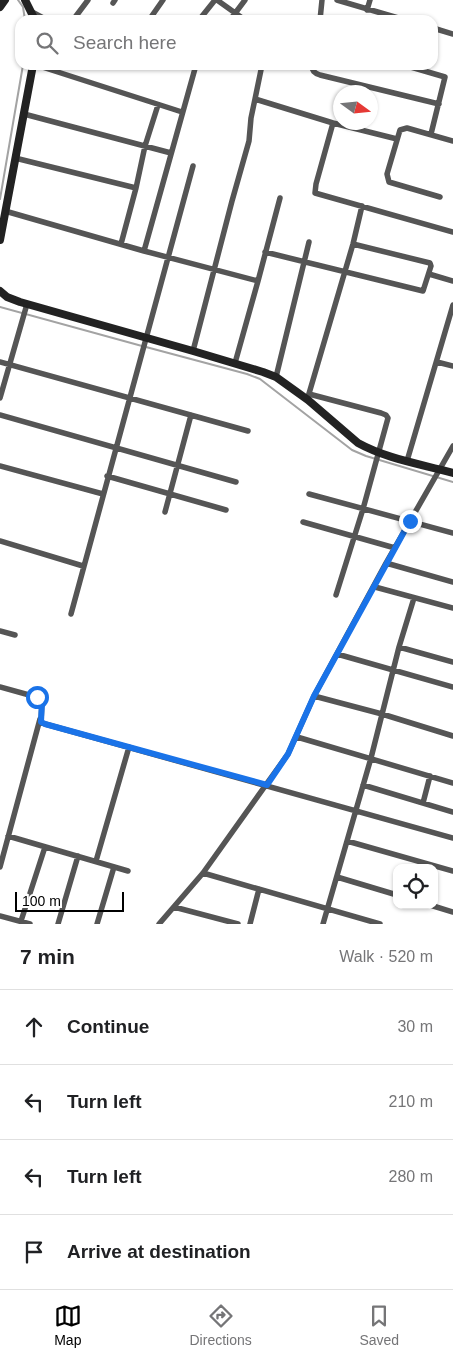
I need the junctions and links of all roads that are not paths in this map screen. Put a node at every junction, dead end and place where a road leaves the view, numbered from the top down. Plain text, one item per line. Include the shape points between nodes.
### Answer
1 (5, 0) edge
2 (25, 0) edge
3 (88, 0) edge
4 (163, 0) edge
5 (216, 0) edge
6 (245, 0) edge
7 (322, 0) edge
8 (337, 0) edge
9 (370, 0) edge
10 (0, 7) edge
11 (367, 10) junction
12 (32, 12) junction
13 (235, 13) junction
14 (33, 15) edge
15 (38, 15) edge
16 (77, 15) edge
17 (152, 15) edge
18 (204, 15) edge
19 (238, 15) edge
20 (320, 15) edge
21 (386, 15) edge
22 (438, 30) edge
23 (453, 34) edge
24 (33, 70) edge
25 (50, 70) edge
26 (195, 70) edge
27 (261, 70) edge
28 (312, 70) edge
29 (420, 70) edge
30 (445, 78) junction
31 (453, 80) edge
32 (254, 99) junction
33 (439, 104) junction
34 (158, 105) junction
35 (182, 112) junction
36 (24, 114) junction
37 (333, 123) joint
38 (361, 130) edge
39 (431, 134) junction
40 (397, 139) junction
41 (453, 141) edge
42 (145, 146) junction
43 (171, 153) junction
44 (15, 158) junction
45 (193, 166) dead end
46 (136, 188) junction
47 (440, 197) dead end
48 (280, 198) dead end
49 (362, 206) junction
50 (5, 211) junction
51 (453, 232) edge
52 (0, 240) edge
53 (309, 242) dead end
54 (121, 244) junction
55 (352, 244) junction
56 (144, 251) junction
57 (265, 252) junction
58 (169, 257) junction
59 (304, 263) junction
60 (214, 269) junction
61 (344, 272) junction
62 (428, 274) junction
63 (258, 281) junction
64 (453, 281) edge
65 (0, 292) edge
66 (27, 304) junction
67 (453, 305) edge
68 (451, 323) edge
69 (145, 338) junction
70 (193, 350) junction
71 (0, 362) edge
72 (437, 362) junction
73 (235, 363) junction
74 (10, 364) junction
75 (453, 366) edge
76 (276, 377) junction
77 (308, 397) junction
78 (0, 398) edge
79 (129, 398) junction
80 (0, 415) edge
81 (191, 415) junction
82 (248, 431) dead end
83 (453, 446) edge
84 (115, 447) junction
85 (378, 452) junction
86 (407, 461) junction
87 (177, 465) junction
88 (0, 466) edge
89 (438, 471) junction
90 (453, 473) edge
91 (108, 476) junction
92 (236, 482) dead end
93 (103, 494) junction
94 (169, 494) junction
95 (308, 494) dead end
96 (363, 509) junction
97 (226, 510) dead end
98 (164, 512) dead end
99 (410, 521) junction
100 (303, 522) dead end
101 (453, 533) edge
102 (354, 536) junction
103 (0, 541) edge
104 (395, 548) junction
105 (386, 563) junction
106 (83, 566) junction
107 (453, 582) edge
108 (375, 587) junction
109 (336, 596) dead end
110 (414, 598) junction
111 (453, 608) edge
112 (70, 614) dead end
113 (0, 631) edge
114 (15, 635) dead end
115 (399, 647) junction
116 (337, 654) junction
117 (453, 662) edge
118 (393, 669) junction
119 (0, 687) edge
120 (453, 687) edge
121 (314, 696) junction
122 (382, 714) junction
123 (40, 719) junction
124 (453, 736) edge
125 (297, 737) junction
126 (129, 747) junction
127 (371, 758) junction
128 (430, 776) junction
129 (453, 783) edge
130 (267, 785) junction
131 (363, 785) junction
132 (423, 803) junction
133 (355, 810) junction
134 (453, 812) edge
135 (8, 836) junction
136 (453, 838) edge
137 (347, 842) junction
138 (45, 847) junction
139 (78, 856) junction
140 (96, 862) junction
141 (0, 864) edge
142 (114, 867) junction
143 (128, 870) dead end
144 (453, 871) edge
145 (203, 873) junction
146 (337, 877) junction
147 (259, 889) junction
148 (393, 894) edge
149 (174, 907) junction
150 (438, 907) edge
151 (328, 909) junction
152 (453, 912) edge
153 (3, 919) edge
154 (21, 922) junction
155 (30, 924) edge
156 (58, 924) edge
157 (97, 924) edge
158 (159, 924) edge
159 (238, 924) edge
160 (250, 924) edge
161 (323, 924) edge
162 (380, 924) edge

1 - 10 street
2 - 12 street
3 - 16 street
4 - 17 street
5 - 13 street
5 - 18 street
6 - 13 street
7 - 20 street
8 - 11 street
9 - 11 street
11 - 21 street
12 - 14 street
12 - 15 street
13 - 19 street
22 - 23 street
24 - 36 street
25 - 34 street
26 - 35 street
27 - 32 street
28 - 33 street
29 - 30 street
30 - 31 street
30 - 33 street
32 - 37 street
32 - 60 street via 250,141
33 - 39 street
34 - 35 street
34 - 42 street
35 - 43 street
36 - 42 street
36 - 44 street
37 - 49 street via 315,193
38 - 40 street
39 - 40 street via 403,128
39 - 41 street
40 - 47 street via 387,174 389,182
42 - 43 street
42 - 46 street
43 - 56 street
44 - 46 street
44 - 50 street
45 - 58 street
46 - 54 street
48 - 57 street
49 - 51 street
49 - 55 street
50 - 52 street
50 - 54 street
53 - 59 street
54 - 56 street
55 - 61 street
55 - 62 street via 429,263
56 - 58 street
57 - 59 street
57 - 63 street
58 - 60 street
58 - 69 street
59 - 61 street
59 - 76 street
60 - 63 street
60 - 70 street
61 - 62 street via 421,292
61 - 77 street
62 - 64 street
63 - 73 street
65 - 66 street
66 - 69 street
66 - 74 street
67 - 68 street
68 - 72 street
69 - 70 street
69 - 79 street
70 - 73 street
71 - 74 street
72 - 75 street
72 - 86 street
73 - 76 street
74 - 78 street
74 - 79 street
76 - 77 street
77 - 85 street via 358,443
77 - 85 street via 386,415 388,421
79 - 81 street
79 - 84 street
80 - 84 street
81 - 82 street
81 - 87 street
83 - 89 street
84 - 87 street
84 - 91 street
85 - 86 street
85 - 96 street
86 - 89 street
87 - 92 street
87 - 94 street
88 - 93 street
89 - 90 street
89 - 99 street
91 - 93 street
91 - 94 street
93 - 106 street
94 - 97 street
94 - 98 street
95 - 96 street
96 - 99 street
96 - 102 street
99 - 101 street
99 - 104 street
100 - 102 street
102 - 104 street
102 - 109 street
103 - 106 street
104 - 105 street
105 - 107 street
105 - 108 street
106 - 112 street
108 - 110 street
108 - 116 street
110 - 111 street
110 - 115 street
113 - 114 street
115 - 117 street
115 - 118 street
116 - 118 street
116 - 121 street
118 - 120 street
118 - 122 street
119 - 123 street via 40,698
121 - 122 street
121 - 125 street
122 - 124 street
122 - 127 street
123 - 126 street via 45,724
123 - 135 street
125 - 127 street
125 - 130 street
126 - 130 street
126 - 140 street
127 - 128 street
127 - 131 street
128 - 129 street
128 - 132 street
130 - 133 street
130 - 145 street
131 - 132 street
131 - 133 street
132 - 134 street
133 - 136 street
133 - 137 street
135 - 138 street
135 - 141 street
137 - 144 street
137 - 146 street
138 - 139 street
138 - 154 street
139 - 140 street
139 - 156 street
140 - 142 street
142 - 143 street
142 - 157 street
145 - 147 street
145 - 149 street
146 - 148 street
146 - 151 street
147 - 151 street
147 - 160 street
149 - 158 street
149 - 159 street
150 - 152 street
151 - 161 street
151 - 162 street
153 - 154 street
154 - 155 street

